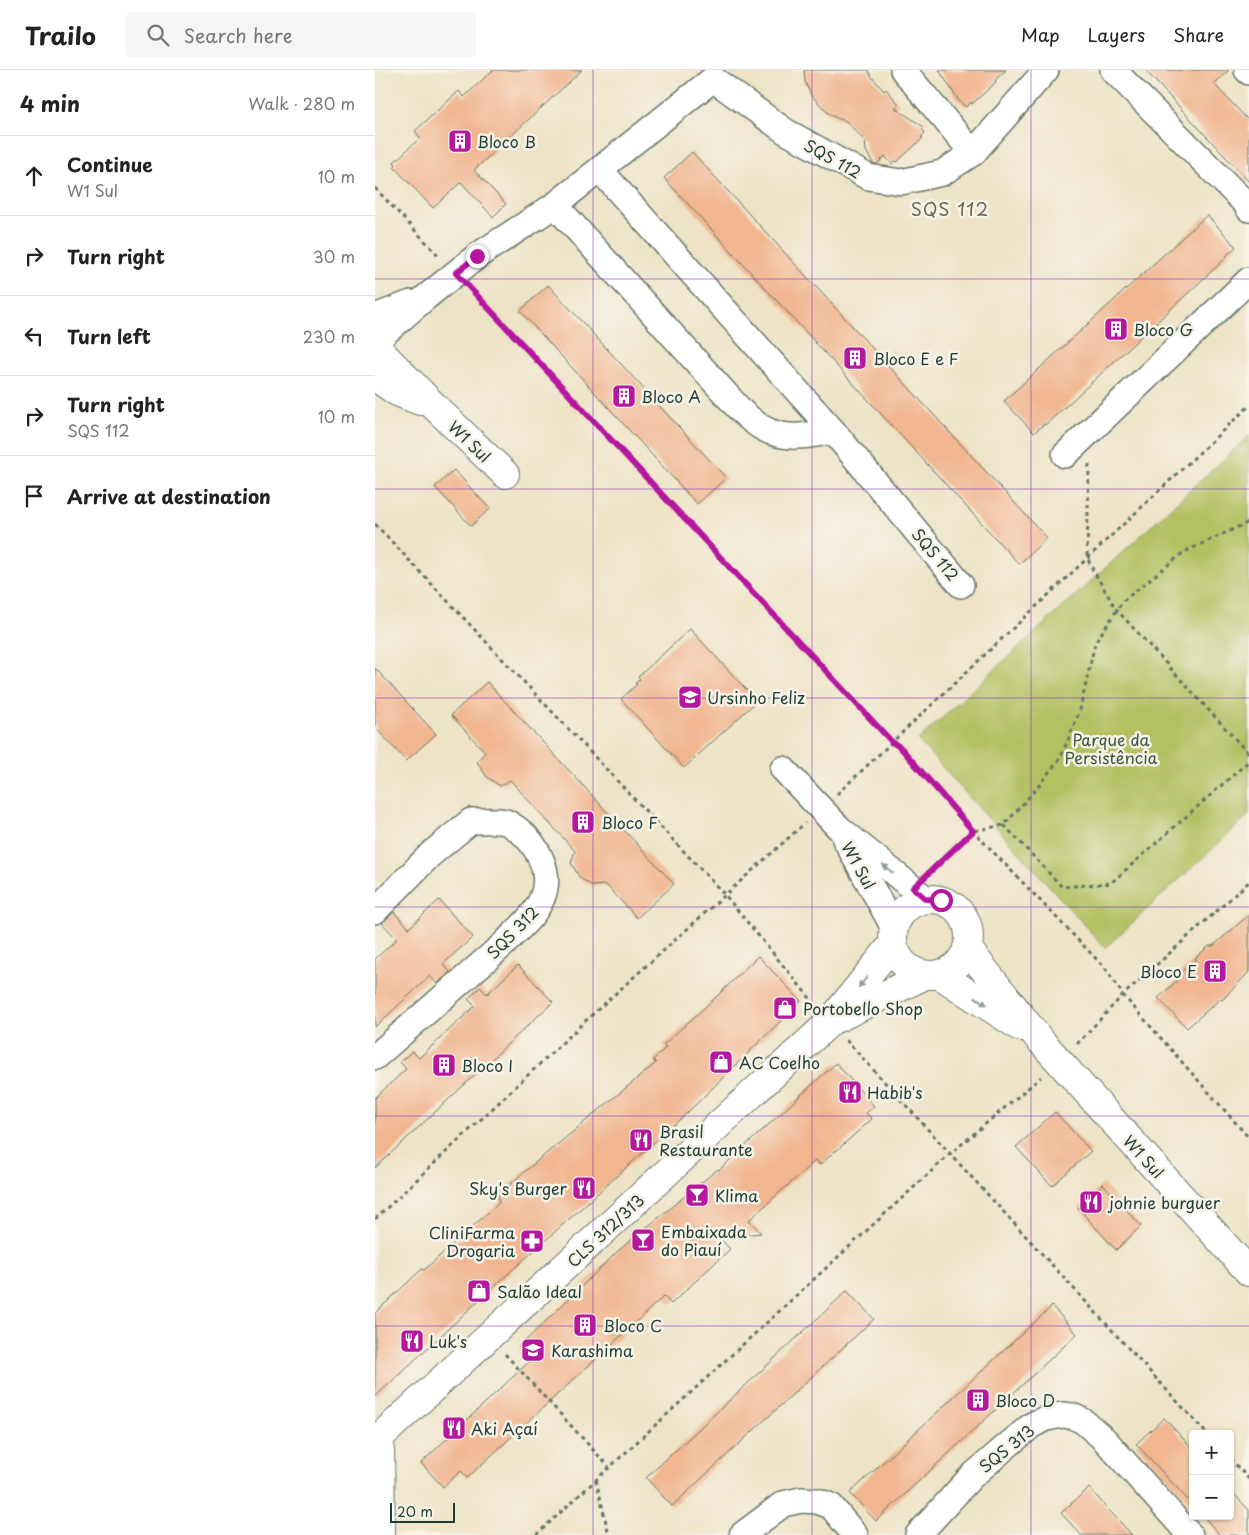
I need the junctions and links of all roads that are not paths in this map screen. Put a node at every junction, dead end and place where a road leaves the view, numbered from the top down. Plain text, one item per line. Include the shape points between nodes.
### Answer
1 (903, 70) edge
2 (1046, 70) edge
3 (1113, 70) edge
4 (711, 74) edge
5 (973, 153) junction
6 (599, 170) junction
7 (555, 204) junction
8 (1249, 209) edge
9 (1249, 280) edge
10 (377, 341) edge
11 (375, 378) edge
12 (386, 393) edge
13 (436, 408) junction
14 (833, 431) junction
15 (1065, 455) dead end
16 (505, 474) dead end
17 (961, 584) dead end
18 (783, 769) dead end
19 (839, 828) junction
20 (919, 894) junction
21 (375, 911) edge
22 (893, 936) junction
23 (967, 948) junction
24 (932, 975) junction
25 (830, 1022) junction
26 (1040, 1040) junction
27 (375, 1057) edge
28 (1249, 1272) edge
29 (377, 1437) edge
30 (379, 1528) edge
31 (742, 1535) edge
32 (855, 1535) edge
33 (918, 1535) edge
34 (1190, 1535) edge

1 - 5 street
2 - 5 street, SQS 112
3 - 8 street
4 - 5 street, SQS 112 via 785,131 868,177 901,182 942,173
4 - 6 street, SQS 112
6 - 7 street, SQS 112
6 - 14 street, SQS 112
7 - 10 street, SQS 112 via 477,256
7 - 14 street via 742,412 761,427 781,435 807,437
9 - 15 street
10 - 13 street, W1 Sul
11 - 12 street, W1 Sul
12 - 13 street, W1 Sul
13 - 16 street, W1 Sul
14 - 17 street, SQS 112
18 - 19 street, W1 Sul
20 -> 19 street, W1 Sul
19 - 22 street, W1 Sul
20 - 22 street via 900,914
20 - 23 street via 954,907 964,919 969,933
21 - 27 street, SQS 312 via 431,854 471,821 507,822 524,834 540,854 546,876 543,897 536,910 505,943
22 - 24 street via 899,958 910,970
22 -> 25 street, CLS 312/313
23 - 24 street via 952,969
23 - 26 street, W1 Sul
24 - 25 street, CLS 312/313
24 -> 26 street, W1 Sul
25 - 29 street, CLS 312/313
26 - 28 street, W1 Sul
29 - 30 street
31 - 32 street via 783,1504 801,1500 817,1500 831,1506
33 - 34 street, SQS 313 via 971,1477 1014,1440 1032,1425 1062,1415 1083,1421 1105,1440

